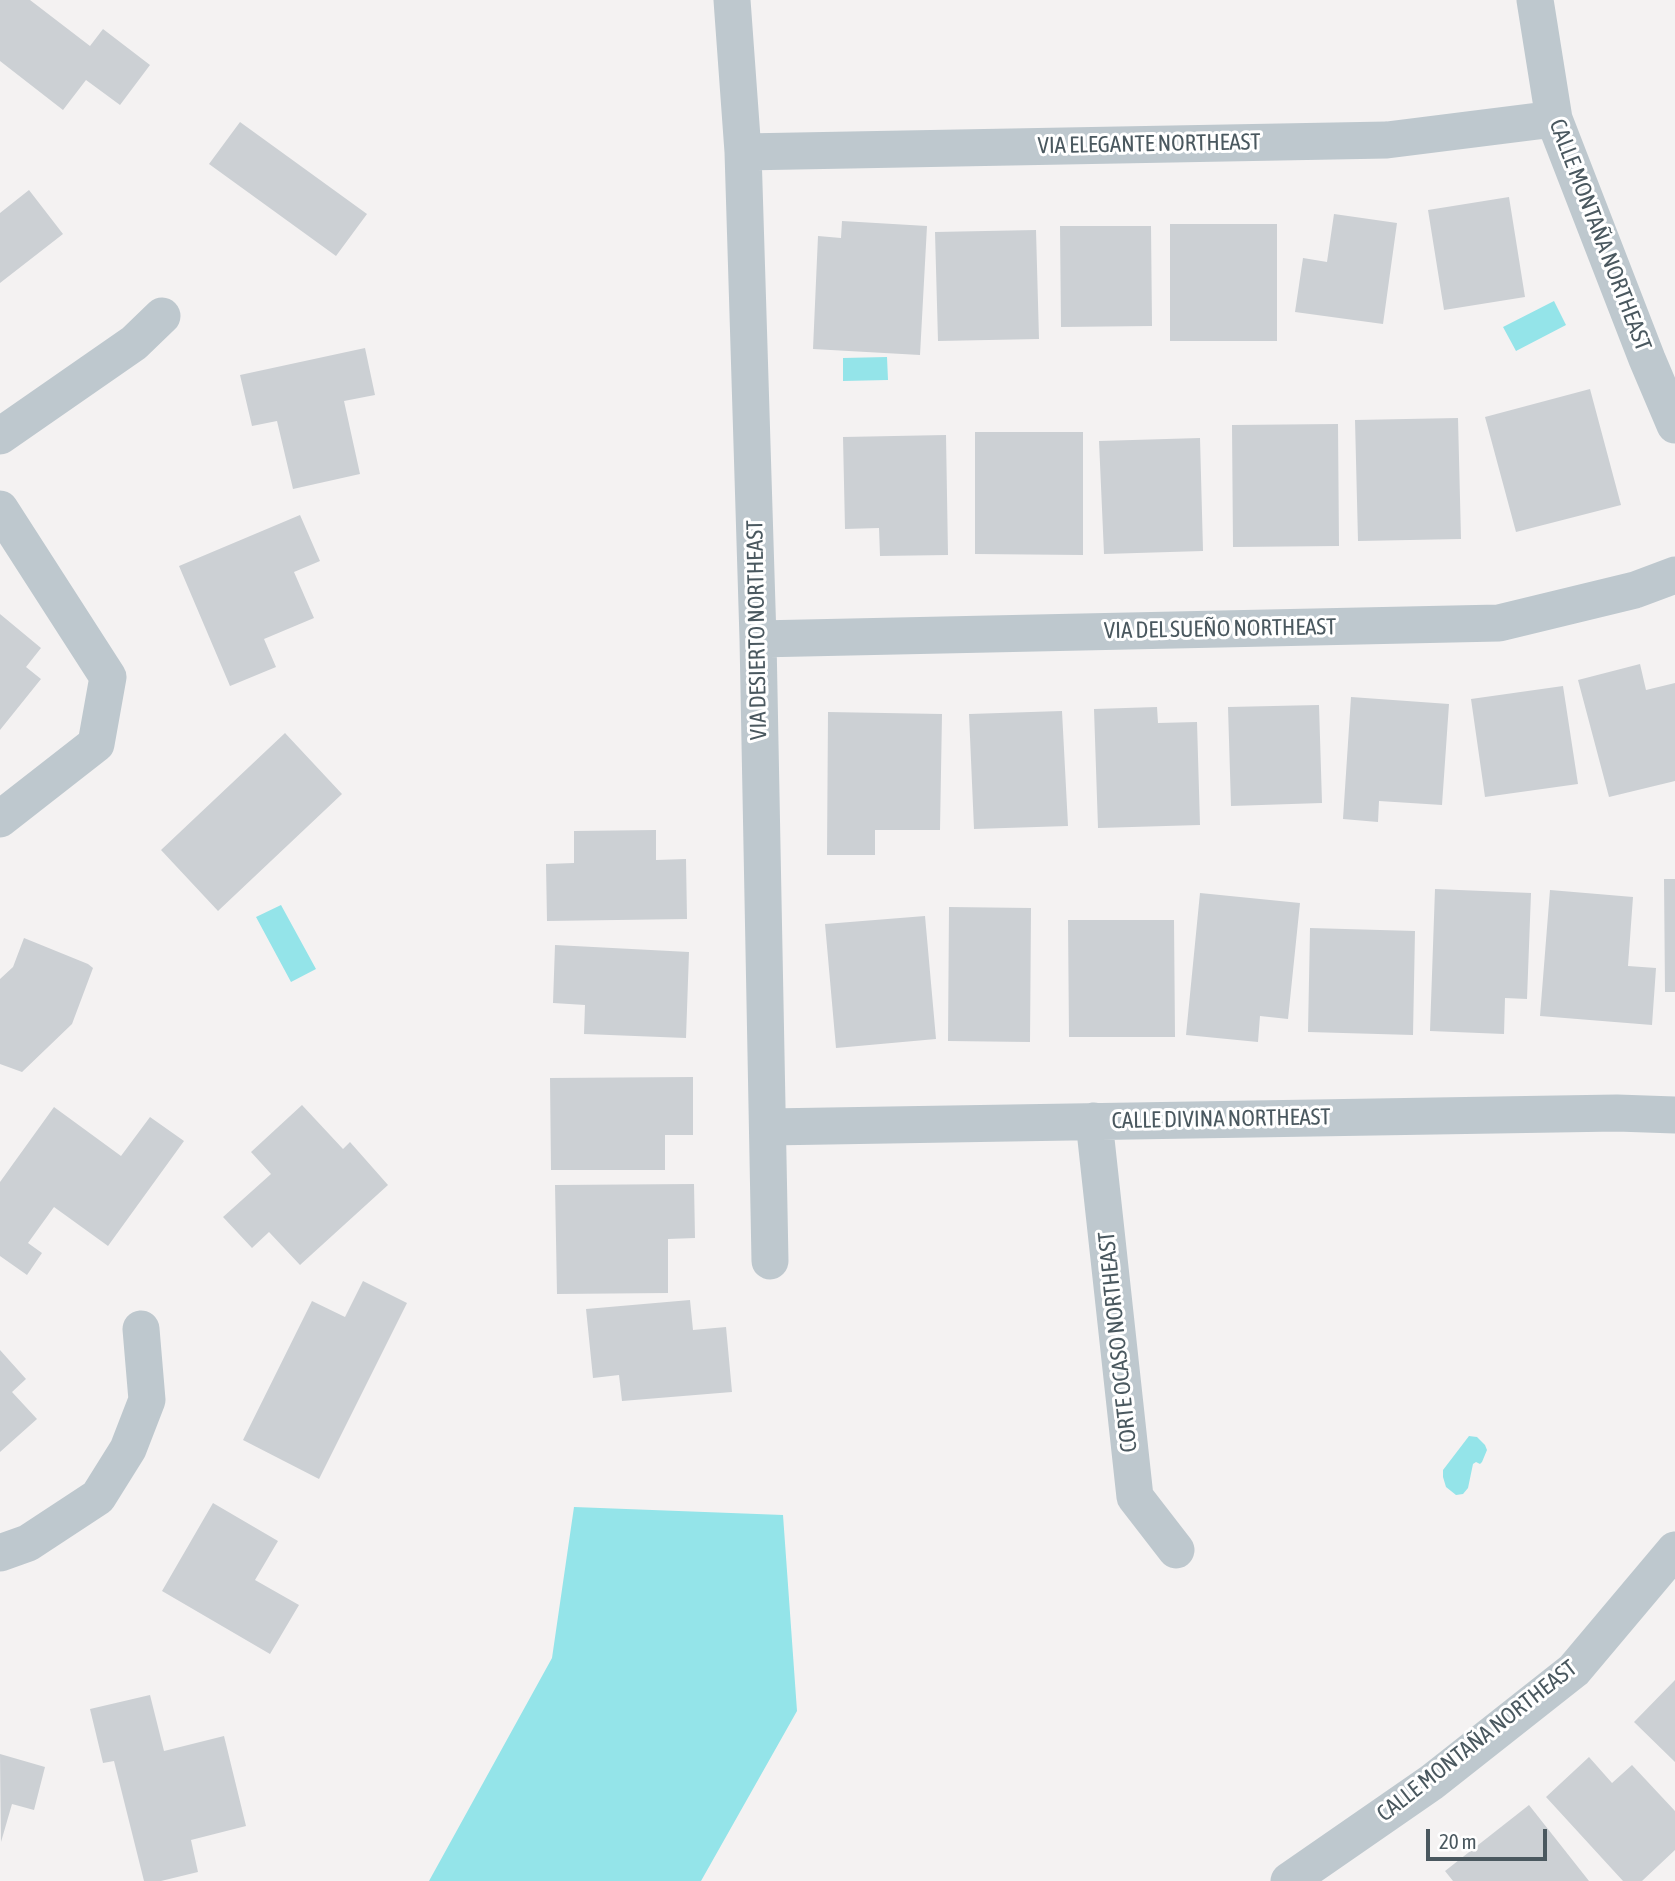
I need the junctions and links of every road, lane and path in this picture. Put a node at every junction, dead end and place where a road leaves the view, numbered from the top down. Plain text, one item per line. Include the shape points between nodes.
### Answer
1 (732, 0) edge
2 (1535, 0) edge
3 (1554, 118) junction
4 (743, 152) junction
5 (162, 316) dead end
6 (1675, 425) edge
7 (0, 436) edge
8 (0, 509) edge
9 (1675, 575) edge
10 (758, 639) junction
11 (0, 819) edge
12 (1675, 1115) edge
13 (1094, 1121) junction
14 (768, 1127) junction
15 (771, 1261) dead end
16 (141, 1329) dead end
17 (1176, 1550) dead end
18 (1675, 1550) edge
19 (0, 1553) edge
20 (1289, 1881) edge

1 - 4 street, VIA DESIERTO NORTHEAST
2 - 3 street, CALLE MONTAÑA NORTHEAST
3 - 4 street, VIA ELEGANTE NORTHEAST via 1387,140
3 - 6 street, CALLE MONTAÑA NORTHEAST
4 - 10 street, VIA DESIERTO NORTHEAST
5 - 7 street via 134,343
8 - 11 street via 108,677 96,744
9 - 10 street, VIA DEL SUEÑO NORTHEAST via 1635,590 1499,623
10 - 14 street, VIA DESIERTO NORTHEAST
12 - 13 street, CALLE DIVINA NORTHEAST
13 - 14 street, CALLE DIVINA NORTHEAST
13 - 17 street, CORTE OCASO NORTHEAST via 1135,1497
14 - 15 street, VIA DESIERTO NORTHEAST
16 - 19 street via 147,1400 128,1449 98,1497 28,1543
18 - 20 street, CALLE MONTAÑA NORTHEAST via 1574,1670 1432,1782

